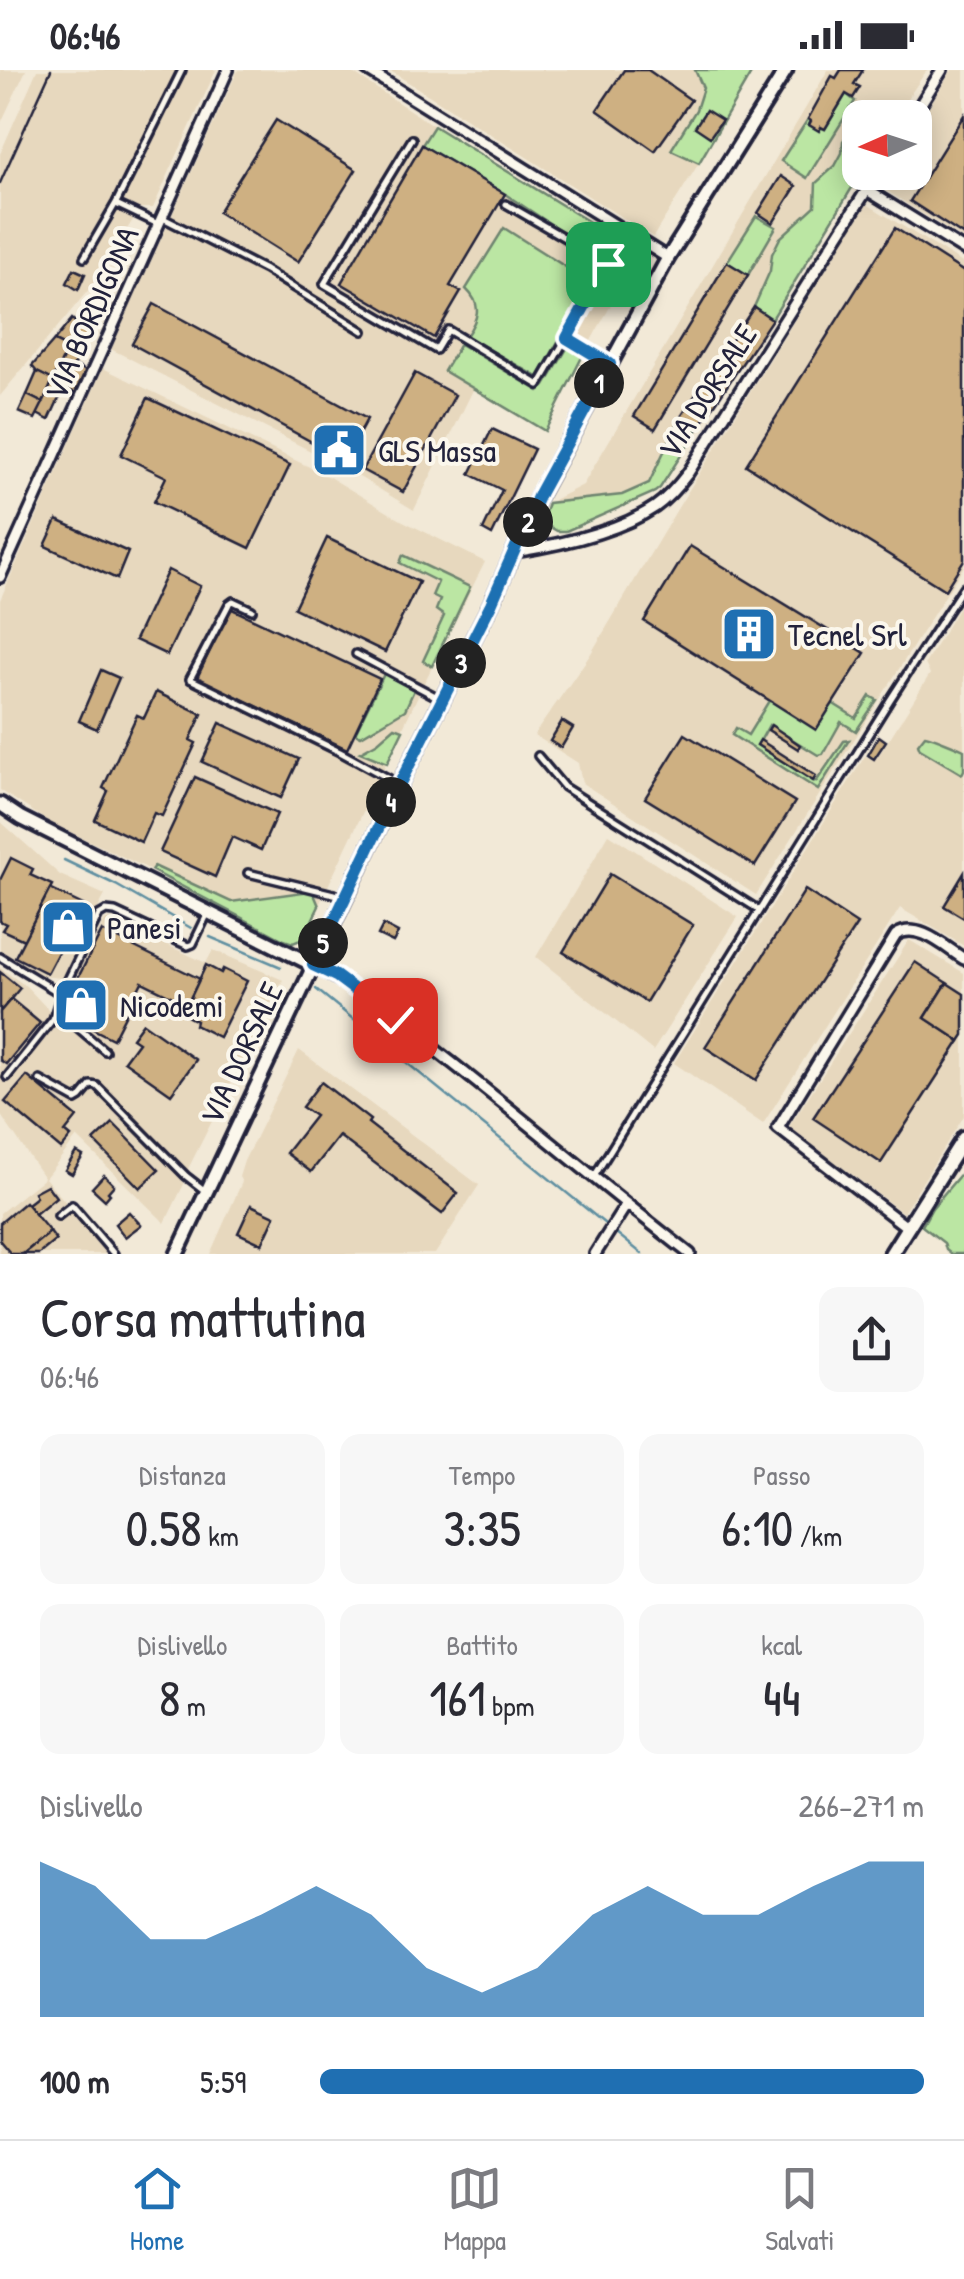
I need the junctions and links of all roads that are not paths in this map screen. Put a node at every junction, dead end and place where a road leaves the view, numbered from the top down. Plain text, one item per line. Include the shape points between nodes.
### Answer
1 (182, 70) edge
2 (228, 70) edge
3 (367, 70) edge
4 (786, 70) edge
5 (942, 70) edge
6 (923, 100) edge
7 (412, 138) dead end
8 (867, 190) joint
9 (116, 204) junction
10 (506, 204) dead end
11 (160, 220) junction
12 (964, 250) edge
13 (84, 258) dead end
14 (668, 258) junction
15 (363, 330) dead end
16 (567, 338) junction
17 (610, 364) junction
18 (514, 552) junction
19 (0, 577) edge
20 (964, 586) edge
21 (252, 610) dead end
22 (356, 654) dead end
23 (442, 699) junction
24 (538, 756) dead end
25 (399, 785) junction
26 (0, 804) edge
27 (248, 873) dead end
28 (345, 897) junction
29 (760, 910) junction
30 (208, 912) junction
31 (0, 957) edge
32 (964, 959) edge
33 (313, 965) junction
34 (61, 994) junction
35 (57, 1010) junction
36 (105, 1050) dead end
37 (7, 1077) dead end
38 (40, 1080) dead end
39 (964, 1138) edge
40 (958, 1154) edge
41 (593, 1178) junction
42 (207, 1192) junction
43 (626, 1205) junction
44 (58, 1216) dead end
45 (908, 1228) junction
46 (114, 1254) edge
47 (177, 1254) edge
48 (594, 1254) edge
49 (690, 1254) edge
50 (890, 1254) edge

1 - 9 lane
2 - 11 street, VIA BORDIGONA
3 - 14 street
4 - 14 street, VIA DORSALE
5 - 6 street
7 - 16 lane via 324,284 436,350 448,330 539,385
8 - 12 street
8 - 18 street, VIA DORSALE via 667,498 616,526
9 - 11 lane
9 - 13 lane
10 - 16 lane via 608,264
11 - 15 lane via 265,270
11 - 19 street, VIA BORDIGONA
14 - 17 street, VIA DORSALE
16 - 17 lane
17 - 18 street, VIA DORSALE
18 - 23 street, VIA DORSALE
20 - 29 lane
21 - 25 lane via 228,604 190,679
22 - 23 lane
23 - 25 street, VIA DORSALE
24 - 29 lane via 564,788
25 - 28 street, VIA DORSALE
26 - 30 street
27 - 28 lane
28 - 33 street, VIA DORSALE
29 - 41 lane
30 - 33 street
30 - 34 lane via 188,946 106,911
31 - 34 lane
32 - 45 street via 917,930 896,936 778,1128
33 - 41 street via 419,1037
33 - 42 street, VIA DORSALE
34 - 35 lane
35 - 36 lane
35 - 37 lane
38 - 42 lane via 76,1100 97,1086
39 - 40 main road
40 - 45 main road
41 - 43 street
42 - 47 street, VIA DORSALE
43 - 48 street
43 - 49 street
44 - 46 lane via 72,1205
45 - 50 main road

